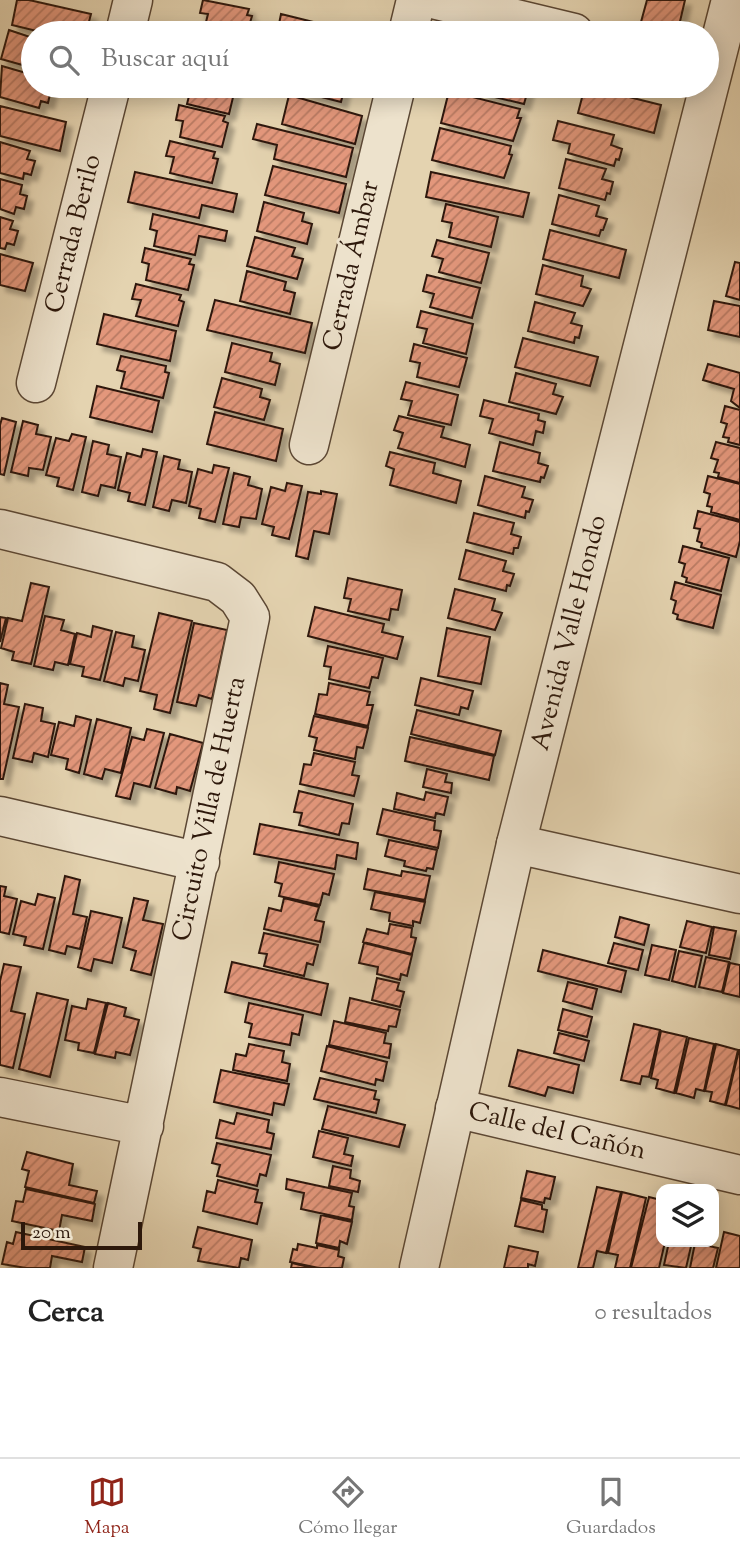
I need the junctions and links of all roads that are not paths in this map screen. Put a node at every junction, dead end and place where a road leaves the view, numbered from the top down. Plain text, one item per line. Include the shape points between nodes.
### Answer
1 (133, 0) edge
2 (416, 0) edge
3 (438, 0) edge
4 (731, 0) edge
5 (128, 21) edge
6 (411, 21) edge
7 (525, 21) edge
8 (719, 40) edge
9 (108, 98) edge
10 (393, 98) edge
11 (703, 98) edge
12 (36, 383) dead end
13 (309, 445) dead end
14 (0, 529) edge
15 (0, 816) edge
16 (516, 844) junction
17 (200, 862) junction
18 (740, 894) edge
19 (0, 1097) edge
20 (455, 1108) junction
21 (144, 1126) junction
22 (740, 1175) edge
23 (113, 1268) edge
24 (419, 1268) edge

1 - 5 street
2 - 6 street
3 - 7 street
4 - 8 street, Avenida Valle Hondo
9 - 12 street, Cerrada Berilo
10 - 13 street, Cerrada Ámbar
11 - 16 street, Avenida Valle Hondo
14 - 17 street, Circuito Villa de Huerta via 217,582 238,598 250,617
15 - 17 street
16 - 18 street
16 - 20 street, Avenida Valle Hondo
17 - 21 street, Circuito Villa de Huerta
19 - 21 street
20 - 22 street, Calle del Cañón
20 - 24 street, Avenida Valle Hondo
21 - 23 street, Circuito Villa de Huerta

